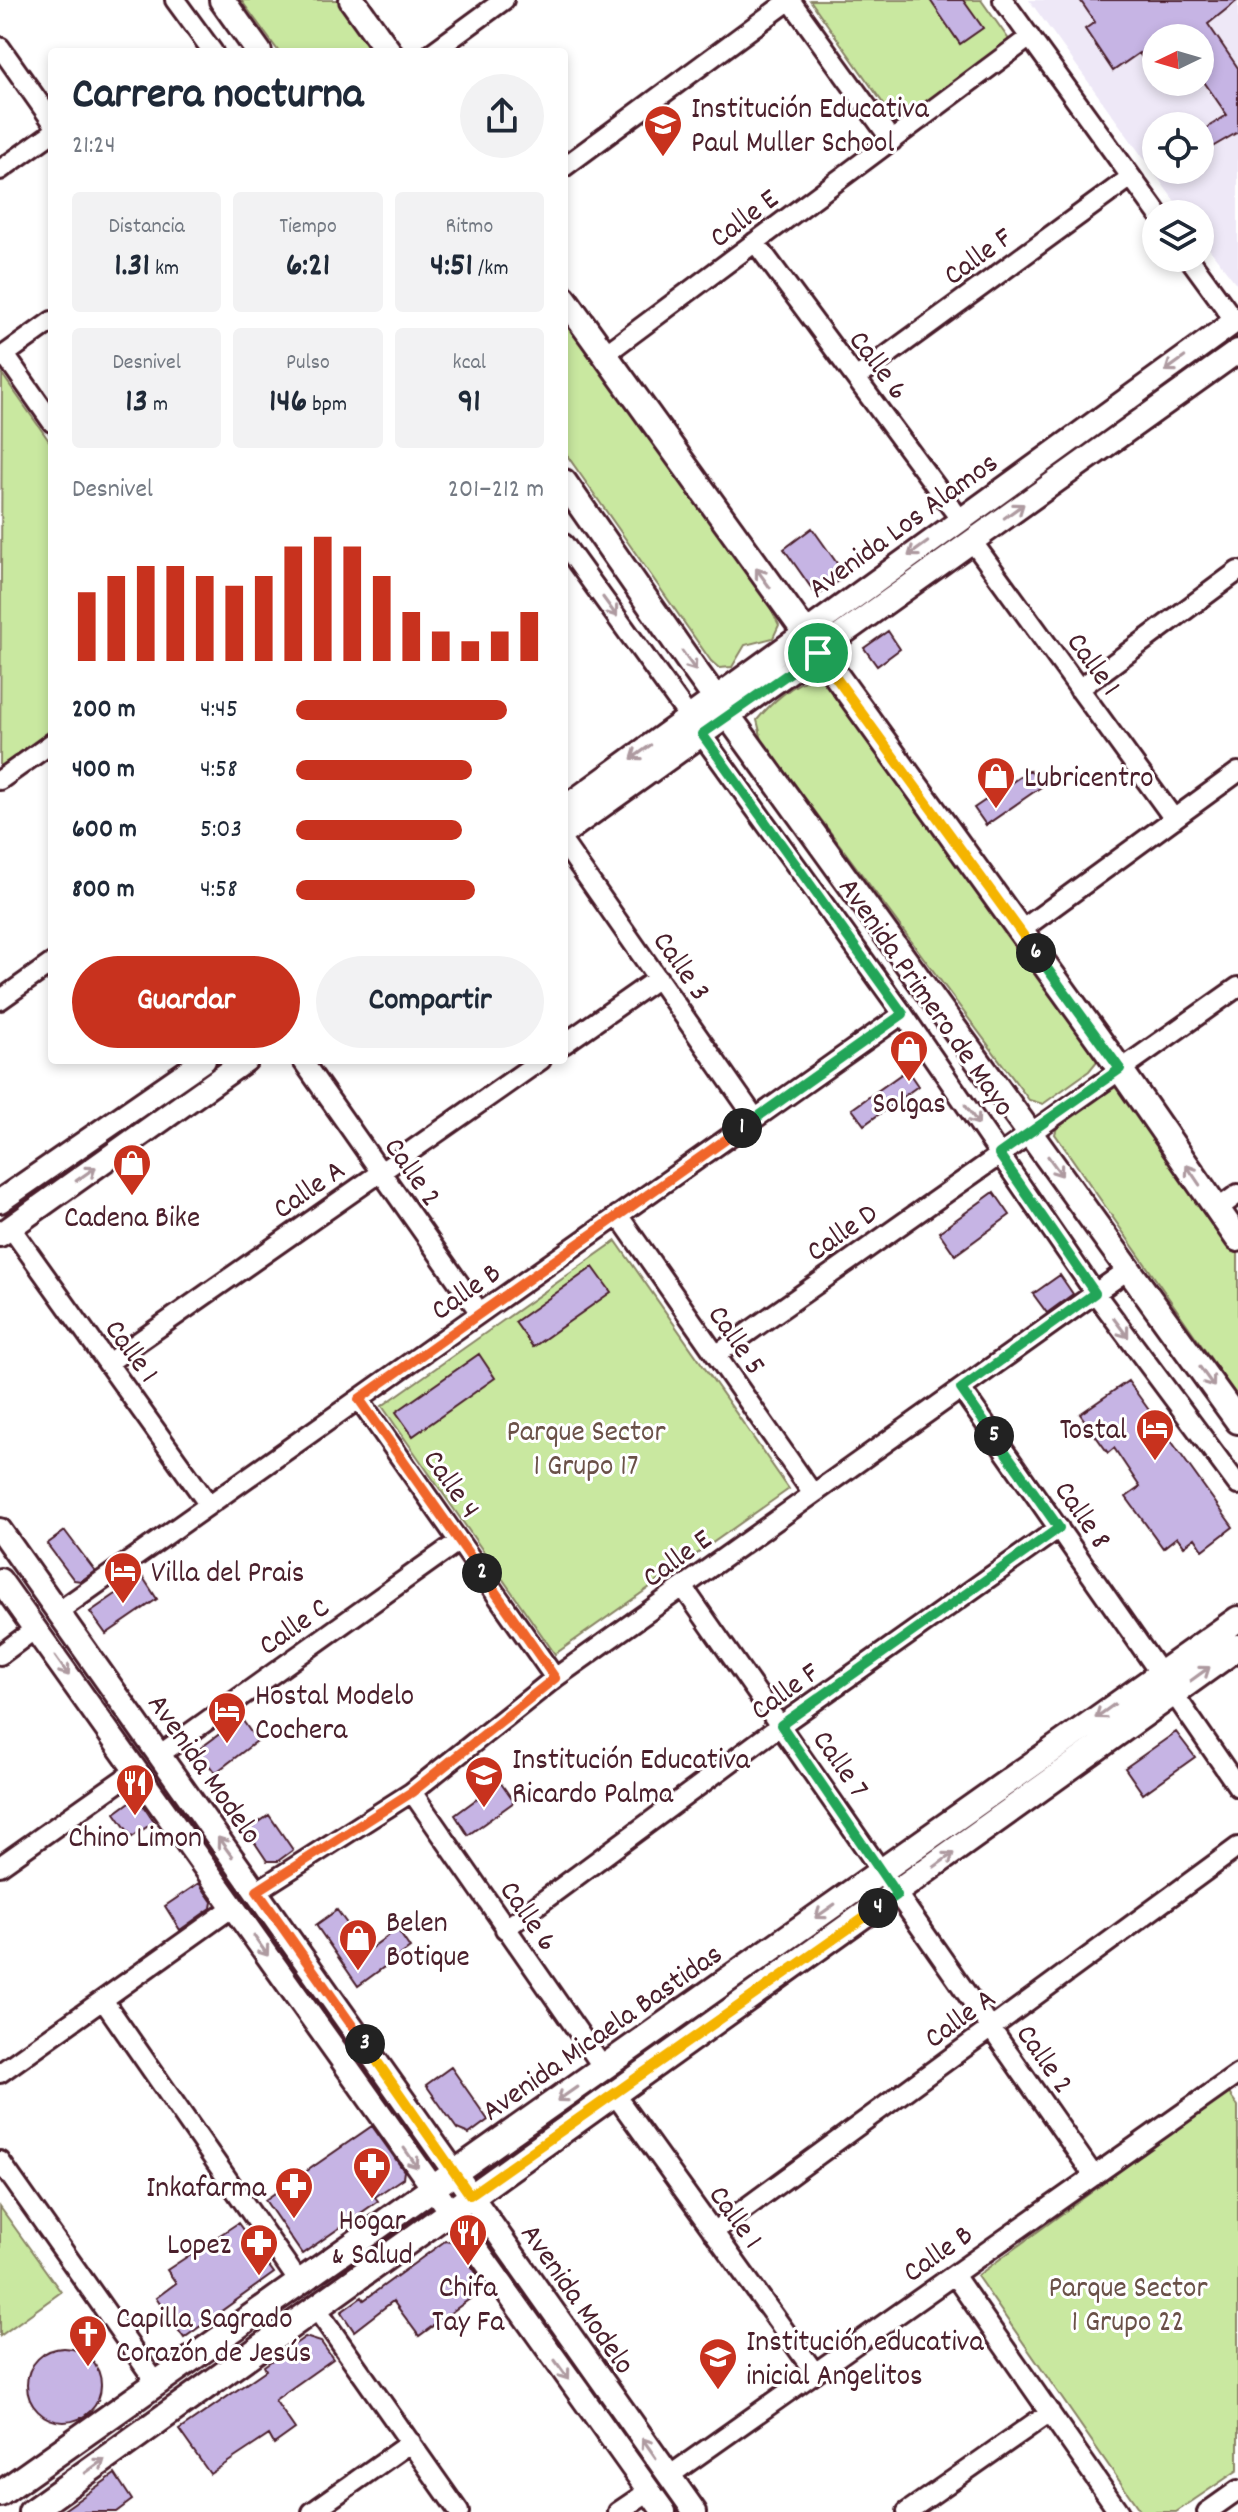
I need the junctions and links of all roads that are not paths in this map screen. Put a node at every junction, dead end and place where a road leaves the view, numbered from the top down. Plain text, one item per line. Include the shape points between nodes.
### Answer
1 (175, 0) edge
2 (222, 0) edge
3 (352, 0) edge
4 (504, 0) edge
5 (790, 0) edge
6 (1003, 0) edge
7 (1030, 37) junction
8 (0, 47) edge
9 (210, 48) edge
10 (256, 48) edge
11 (386, 48) edge
12 (438, 48) edge
13 (48, 115) edge
14 (48, 136) edge
15 (892, 141) junction
16 (568, 164) edge
17 (0, 170) edge
18 (1131, 177) junction
19 (1148, 200) edge
20 (755, 242) junction
21 (1200, 272) edge
22 (568, 304) edge
23 (1236, 320) edge
24 (48, 324) edge
25 (1238, 351) edge
26 (604, 355) junction
27 (2, 356) edge
28 (856, 378) junction
29 (48, 417) edge
30 (568, 488) edge
31 (960, 519) junction
32 (972, 541) junction
33 (568, 549) edge
34 (1238, 571) edge
35 (802, 632) junction
36 (818, 653) junction
37 (1079, 689) junction
38 (723, 706) junction
39 (696, 725) junction
40 (48, 746) edge
41 (1238, 772) edge
42 (0, 780) edge
43 (568, 805) edge
44 (1174, 819) junction
45 (568, 830) edge
46 (568, 850) edge
47 (1020, 931) junction
48 (48, 966) edge
49 (658, 978) junction
50 (1238, 987) edge
51 (0, 1000) edge
52 (903, 1014) junction
53 (568, 1041) edge
54 (198, 1064) edge
55 (240, 1064) edge
56 (305, 1064) edge
57 (535, 1064) edge
58 (1120, 1069) junction
59 (755, 1118) junction
60 (1030, 1132) junction
61 (999, 1154) junction
62 (381, 1172) junction
63 (1238, 1194) edge
64 (0, 1201) edge
65 (1216, 1210) junction
66 (618, 1215) junction
67 (5, 1231) edge
68 (1238, 1239) edge
69 (1129, 1269) junction
70 (1095, 1293) junction
71 (480, 1313) junction
72 (716, 1355) junction
73 (108, 1363) junction
74 (961, 1389) junction
75 (359, 1399) junction
76 (1238, 1421) edge
77 (1238, 1485) edge
78 (813, 1494) junction
79 (209, 1505) junction
80 (1059, 1528) junction
81 (0, 1530) edge
82 (459, 1541) junction
83 (0, 1580) edge
84 (683, 1587) junction
85 (59, 1611) junction
86 (1238, 1619) edge
87 (35, 1629) junction
88 (1238, 1647) edge
89 (0, 1655) edge
90 (1159, 1672) junction
91 (555, 1678) junction
92 (1174, 1694) junction
93 (781, 1725) junction
94 (159, 1755) junction
95 (136, 1770) junction
96 (1238, 1787) edge
97 (412, 1792) junction
98 (1238, 1847) edge
99 (0, 1866) edge
100 (883, 1870) junction
101 (257, 1891) junction
102 (897, 1895) junction
103 (233, 1907) junction
104 (505, 1929) junction
105 (103, 2000) junction
106 (991, 2028) junction
107 (604, 2069) junction
108 (0, 2073) edge
109 (1238, 2074) edge
110 (613, 2092) junction
111 (0, 2161) edge
112 (454, 2173) junction
113 (1094, 2176) junction
114 (433, 2188) junction
115 (470, 2195) junction
116 (448, 2210) junction
117 (713, 2232) junction
118 (954, 2275) junction
119 (299, 2282) junction
120 (315, 2307) junction
121 (815, 2373) junction
122 (157, 2384) junction
123 (1050, 2412) junction
124 (411, 2442) junction
125 (669, 2476) junction
126 (1238, 2490) edge
127 (649, 2491) junction
128 (0, 2494) edge
129 (39, 2510) edge
130 (312, 2512) edge
131 (459, 2512) edge
132 (618, 2512) edge
133 (664, 2512) edge
134 (695, 2512) edge
135 (907, 2512) edge
136 (1119, 2512) edge
137 (1207, 2512) edge

1 - 9 street
2 - 10 main road
3 - 11 main road
4 - 12 street
5 - 15 street
5 - 16 street
6 - 7 street
7 - 15 street, Calle E
7 - 18 street
8 - 13 street
14 - 17 street
15 - 20 street, Calle E
18 - 19 street
18 - 28 street, Calle F
20 - 26 street, Calle E
20 - 28 street, Calle 6
21 - 23 street
22 - 26 main road
23 -> 31 street, Avenida Los Alamos
24 - 27 street
32 -> 25 street, Avenida Los Alamos
35 -> 26 main road
27 - 29 street
28 - 31 street, Calle 6
30 -> 38 main road, Avenida Primero de Mayo
31 -> 35 street, Avenida Los Alamos
32 - 36 street, Avenida Los Alamos
32 - 37 street, Calle 1
33 -> 39 street, Avenida Primero de Mayo
34 - 37 street
35 - 36 main road
35 - 38 street, Avenida Los Alamos
36 - 38 street, Avenida Los Alamos
36 - 47 main road
37 - 44 street, Calle 1
38 - 39 street, Avenida Los Alamos
38 - 60 main road, Avenida Primero de Mayo
39 -> 43 street, Avenida Los Alamos
39 - 45 street, Avenida Los Alamos
39 - 52 street, Avenida Primero de Mayo
40 - 42 street
41 - 44 street
44 - 47 street
46 - 49 street, Calle 3
47 - 58 main road
48 - 51 street
49 - 53 street
49 - 59 street, Calle 3
50 - 58 street
52 - 59 street, Calle B
52 -> 61 street, Avenida Primero de Mayo
54 - 64 street
67 -> 55 street
56 - 62 street, Calle 2
57 - 62 street, Calle A
58 - 60 street, Calle D
65 -> 58 main road
59 - 66 street, Calle B
60 - 61 street, Calle D
60 -> 69 main road, Avenida Primero de Mayo
61 - 70 street, Avenida Primero de Mayo
61 - 72 street, Calle D
62 - 71 street, Calle 2
62 - 73 street, Calle A
63 - 65 street
65 - 68 main road
66 - 71 street, Calle B
66 - 72 street, Calle 5
67 - 73 street, Calle 1
69 - 70 street, Calle E
69 -> 76 main road, Avenida Primero de Mayo
70 - 74 street, Calle E
70 -> 77 street, Avenida Primero de Mayo
71 - 75 street, Calle B
72 - 78 street, Calle 5
73 - 79 street, Calle 1
74 - 78 street, Calle E
74 - 80 street, Calle 8
75 - 79 street, Calle B
75 - 82 street, Calle 4
78 - 84 street, Calle E
79 - 85 street, Calle B
80 - 90 street, Calle 8
80 - 93 street, Calle F
81 - 85 street, Avenida Modelo
82 - 91 street, Calle 4
82 - 94 street, Calle C
83 - 87 street, Avenida Modelo
84 - 91 street, Calle E
84 - 93 street, Calle 7
85 - 94 street, Avenida Modelo
86 - 90 main road, Avenida Micaela Bastidas
87 - 89 street
87 -> 95 street, Avenida Modelo
92 -> 88 main road, Avenida Micaela Bastidas
90 -> 100 main road, Avenida Micaela Bastidas
91 - 97 street, Calle E
92 - 96 street
102 -> 92 main road, Avenida Micaela Bastidas
93 - 100 street, Calle 7
93 - 104 street, Calle F
101 -> 94 street, Avenida Modelo
95 - 99 street
95 - 103 street, Avenida Modelo
97 - 101 street, Calle E
97 - 104 street, Calle 6
98 - 106 street, Calle A
100 - 102 street, Calle 7
100 -> 107 main road, Avenida Micaela Bastidas
101 - 112 street, Avenida Modelo
102 - 106 street, Calle 2
102 - 110 main road, Avenida Micaela Bastidas
103 - 105 street
103 -> 114 street, Avenida Modelo
104 - 107 street, Calle 6
105 - 108 street
105 - 119 street
106 - 113 street, Calle 2
106 - 117 street, Calle A
107 -> 112 main road, Avenida Micaela Bastidas
109 - 113 street, Calle B
110 - 115 main road, Avenida Micaela Bastidas
110 - 117 street, Calle 1
111 - 122 street
112 - 114 main road, Avenida Micaela Bastidas
112 - 115 street, Avenida Modelo
113 - 118 street, Calle B
114 - 116 street, Avenida Modelo
114 - 119 main road, Avenida Micaela Bastidas
115 - 116 main road, Avenida Micaela Bastidas
125 -> 115 street, Avenida Modelo
116 - 120 main road, Avenida Micaela Bastidas
116 -> 127 street, Avenida Modelo
117 - 121 street, Calle 1
118 - 121 street, Calle B
118 - 123 street
119 - 122 main road, Avenida Micaela Bastidas
120 - 124 street
129 -> 120 main road, Avenida Micaela Bastidas
121 - 125 street, Calle B
122 - 128 main road, Avenida Micaela Bastidas
123 - 135 street
123 - 136 street
124 - 130 street
124 - 131 street
125 - 134 street, Avenida Modelo
126 - 137 street
127 - 132 street
127 - 133 street, Avenida Modelo

